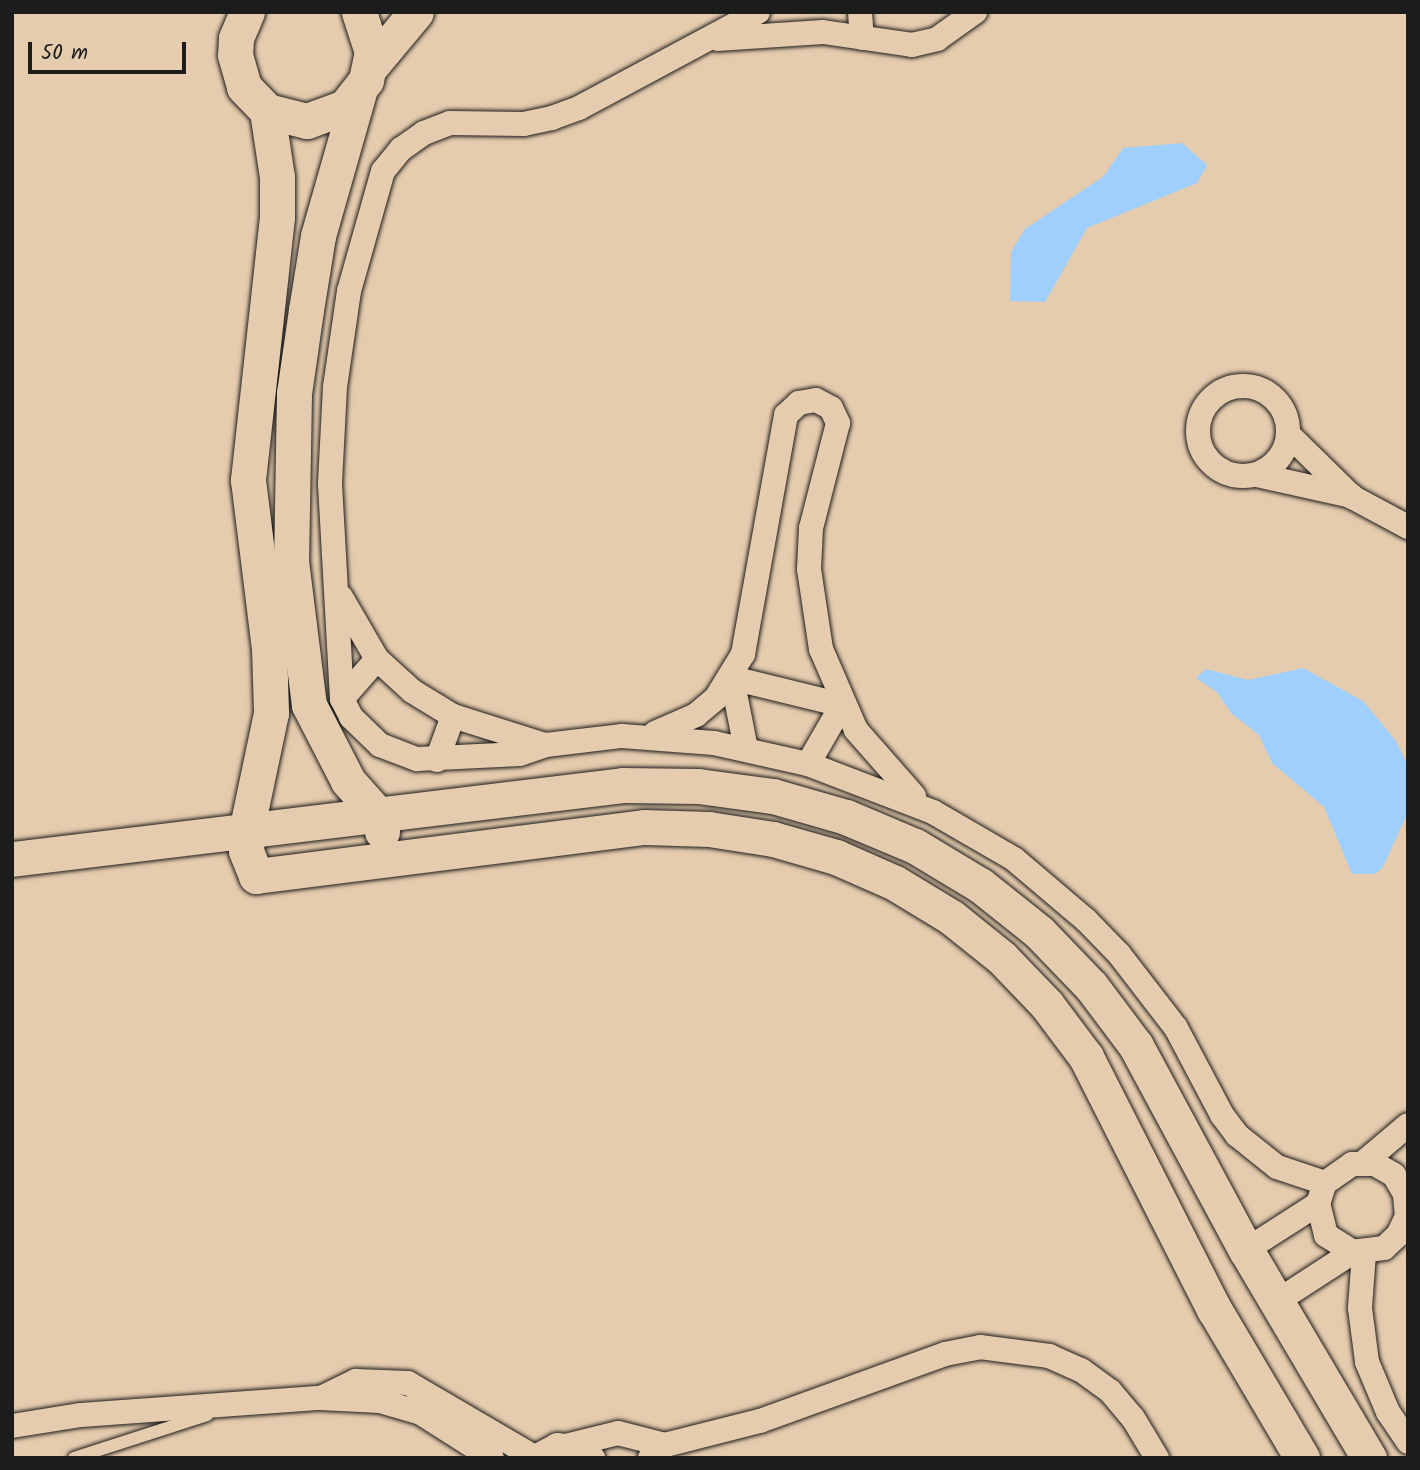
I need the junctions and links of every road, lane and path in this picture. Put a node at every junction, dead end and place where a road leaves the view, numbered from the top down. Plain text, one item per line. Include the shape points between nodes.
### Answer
1 (247, 12) edge
2 (359, 12) edge
3 (416, 12) edge
4 (758, 12) edge
5 (860, 12) edge
6 (975, 12) edge
7 (862, 38) junction
8 (702, 41) junction
9 (365, 79) junction
10 (267, 111) junction
11 (1288, 434) junction
12 (1257, 475) junction
13 (1352, 496) junction
14 (1408, 527) edge
15 (335, 581) junction
16 (377, 659) junction
17 (732, 678) junction
18 (342, 699) junction
19 (842, 705) junction
20 (453, 716) junction
21 (650, 735) junction
22 (546, 745) junction
23 (746, 749) junction
24 (437, 760) junction
25 (808, 764) junction
26 (933, 812) junction
27 (379, 816) junction
28 (247, 827) junction
29 (12, 859) edge
30 (378, 863) junction
31 (1408, 1125) edge
32 (1363, 1163) junction
33 (1322, 1194) junction
34 (1406, 1225) edge
35 (1245, 1250) junction
36 (1359, 1252) junction
37 (1276, 1302) junction
38 (405, 1394) junction
39 (243, 1404) junction
40 (12, 1426) edge
41 (1408, 1442) edge
42 (570, 1445) junction
43 (658, 1452) edge
44 (1153, 1455) edge
45 (533, 1457) edge
46 (74, 1458) edge
47 (492, 1458) edge
48 (593, 1458) edge
49 (1302, 1458) edge
50 (1369, 1458) edge

1 - 10 main road via 236,38 237,72 249,94
2 - 9 main road via 370,37
3 - 9 main road
4 - 8 street
5 - 7 street
6 - 7 street via 937,39 912,45
7 - 8 street via 788,32
8 - 15 street via 552,118 524,124 450,124 424,133 401,149 383,171 349,291 335,387 330,484
9 - 10 main road via 327,117 296,120
9 - 27 main road via 318,236 301,346 289,477 291,561 309,705 348,780
10 - 28 main road via 277,177 277,218 248,480 269,648 271,713
11 - 12 street via 1284,451
11 - 12 street via 1281,407 1259,389 1231,387 1207,404 1198,430 1206,458 1229,475
11 - 13 street
12 - 13 street
13 - 14 street
15 - 16 street via 350,617
15 - 18 street
16 - 18 street
16 - 20 street via 412,691
17 - 19 street
17 - 19 street via 750,629 786,415 799,403 816,400 831,408 838,423 811,528 811,596 821,649
17 - 21 street via 696,715
17 - 23 street
18 - 24 street via 351,717 380,745 397,754
19 - 25 street
19 - 26 street via 884,766
20 - 22 street
20 - 24 street
21 - 22 street
21 - 23 street
22 - 24 street via 520,754
23 - 25 street
25 - 26 street
26 - 33 street via 1014,859 1086,920 1119,954 1176,1028 1237,1135
27 - 28 main road
27 - 30 main road via 382,842
27 - 35 main road via 623,785 698,786 773,796 846,817 915,846 989,893 1038,932 1091,986 1136,1046
28 - 29 main road
28 - 30 main road via 246,851 256,876
30 - 49 main road via 644,827 709,829 773,838 836,857 895,883 951,917 1020,976 1086,1057 1214,1309
31 - 32 street
32 - 33 street via 1342,1168
32 - 34 street via 1385,1168 1401,1184 1408,1205
33 - 35 street
33 - 36 street via 1326,1234
34 - 36 street via 1384,1248
35 - 37 main road
36 - 37 street
36 - 41 street via 1367,1362 1388,1412
37 - 50 main road
38 - 39 street via 356,1381 320,1398
38 - 45 street
38 - 47 street
39 - 40 street via 81,1415
39 - 46 lane
42 - 43 street via 618,1433
42 - 45 street via 557,1445
42 - 48 street
43 - 44 street via 945,1354 980,1347 1038,1353 1082,1370 1110,1391

